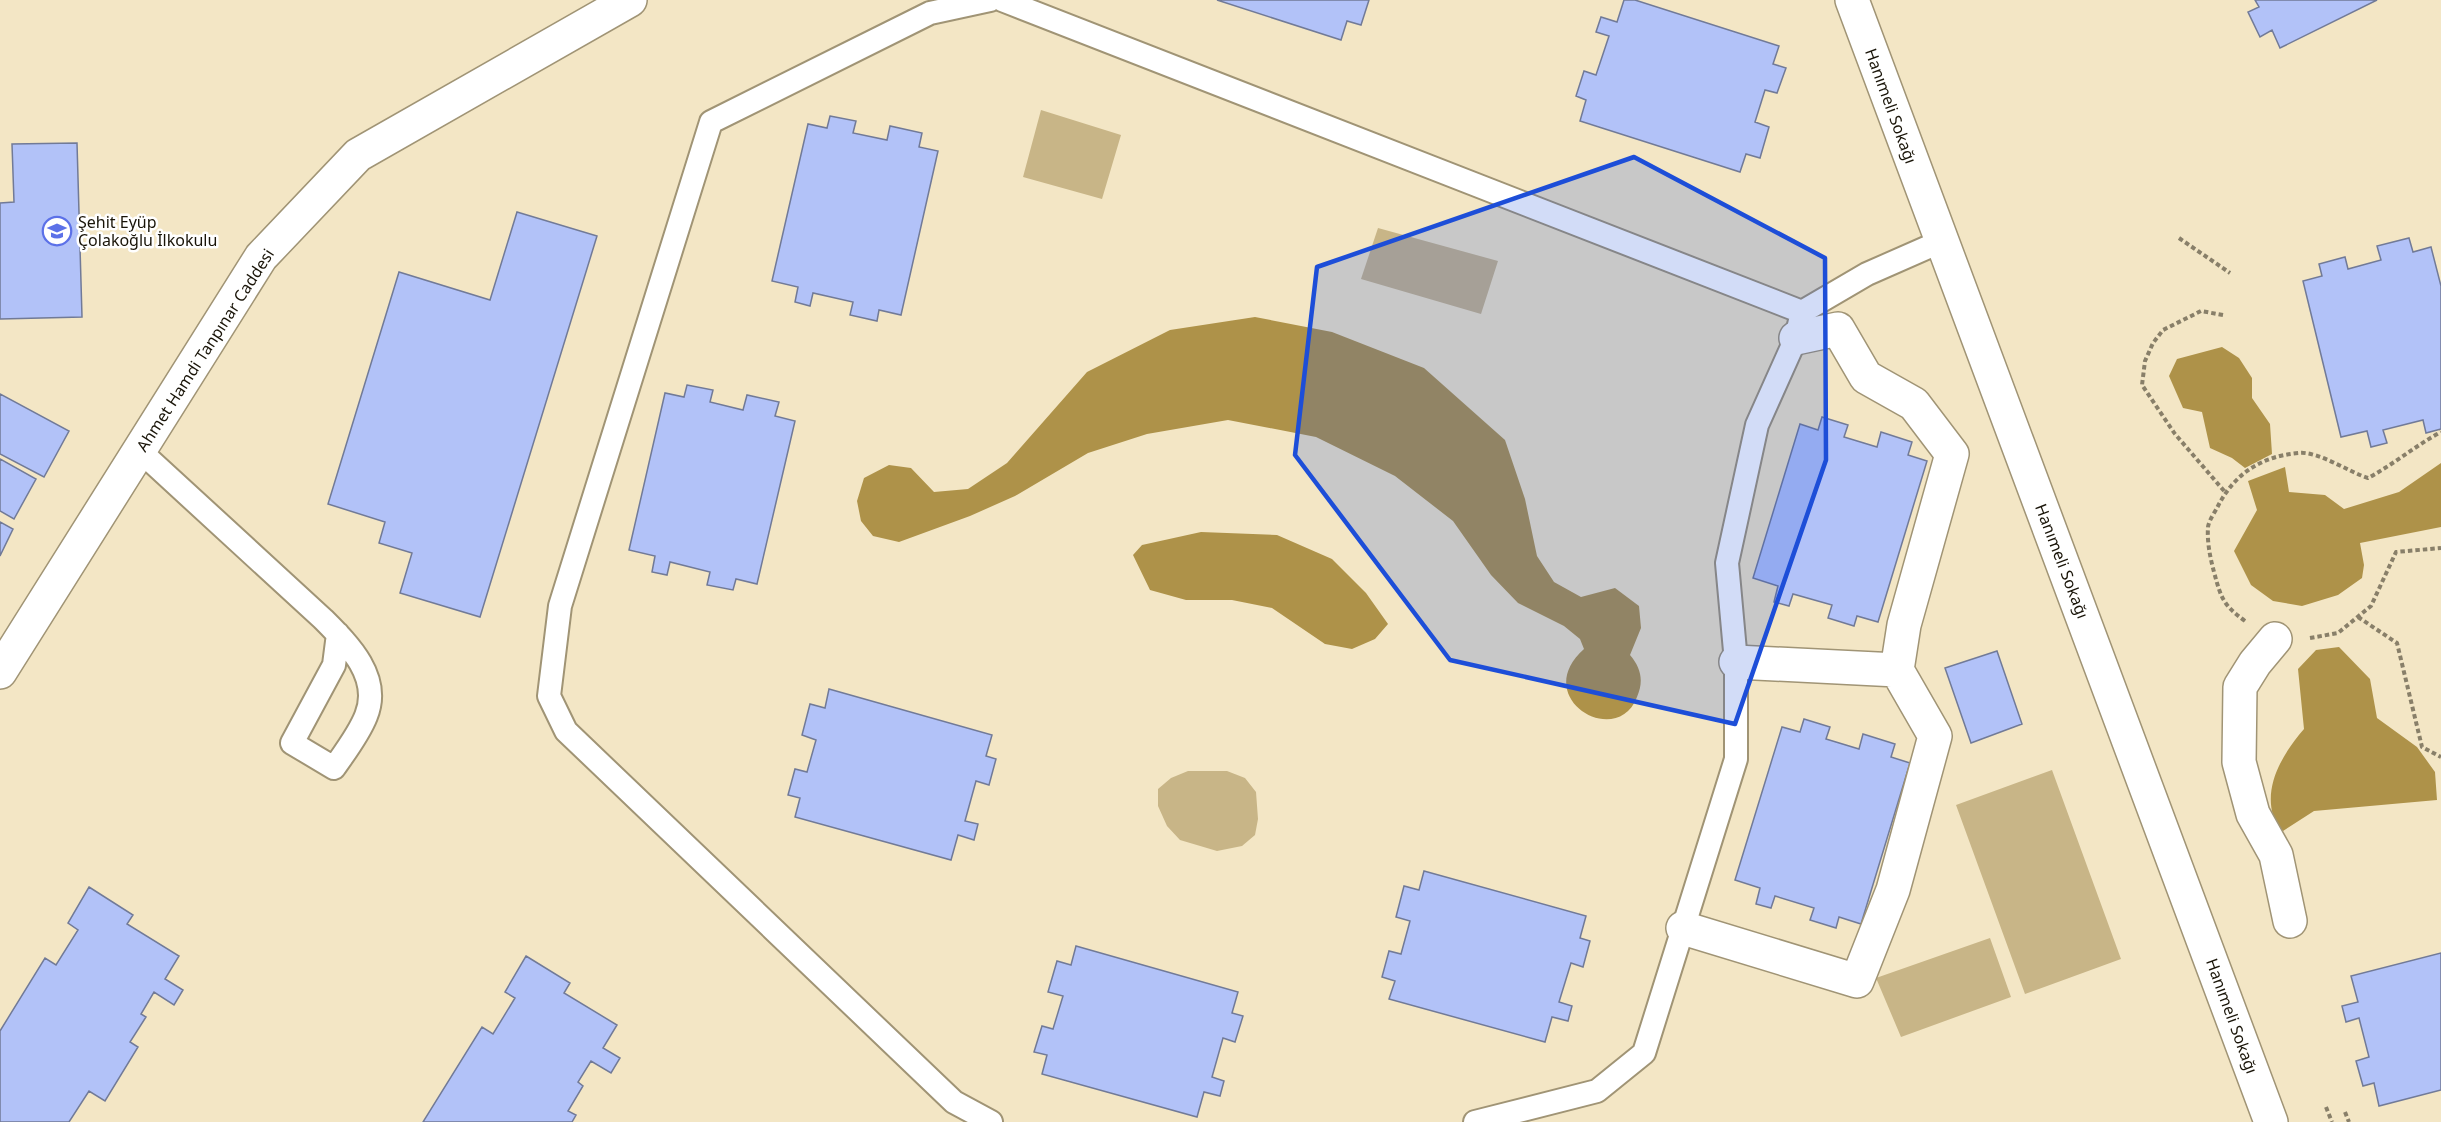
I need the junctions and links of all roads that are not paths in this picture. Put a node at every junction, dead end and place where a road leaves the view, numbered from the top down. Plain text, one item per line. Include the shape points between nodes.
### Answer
1 (630, 0) edge
2 (990, 0) edge
3 (1002, 0) edge
4 (1852, 0) edge
5 (1942, 241) junction
6 (1799, 325) junction
7 (139, 450) junction
8 (338, 634) junction
9 (2275, 639) road end
10 (1736, 662) junction
11 (1897, 670) junction
12 (0, 672) edge
13 (2290, 921) dead end
14 (1683, 928) junction
15 (991, 1122) edge
16 (1476, 1122) edge
17 (2271, 1122) edge

1 - 7 street, Ahmet Hamdi Tanpınar Caddesi via 358,155 261,257
2 - 15 lane via 930,13 711,122 560,606 549,696 566,731 954,1102
3 - 6 lane
4 - 5 street, Hanımeli Sokağı
5 - 6 lane via 1867,274
5 - 17 street, Hanımeli Sokağı
6 - 10 lane via 1757,425 1727,564
6 - 11 street via 1838,329 1866,377 1914,404 1952,454 1904,625
7 - 8 lane
7 - 12 street, Ahmet Hamdi Tanpınar Caddesi
8 - 8 lane via 334,665 292,743 334,768 366,716 369,703 364,666
9 - 13 street via 2240,687 2239,762 2253,814 2276,855
10 - 11 street
10 - 14 lane via 1736,759
11 - 14 street via 1935,736 1893,890 1857,981
14 - 16 lane via 1644,1053 1597,1091

